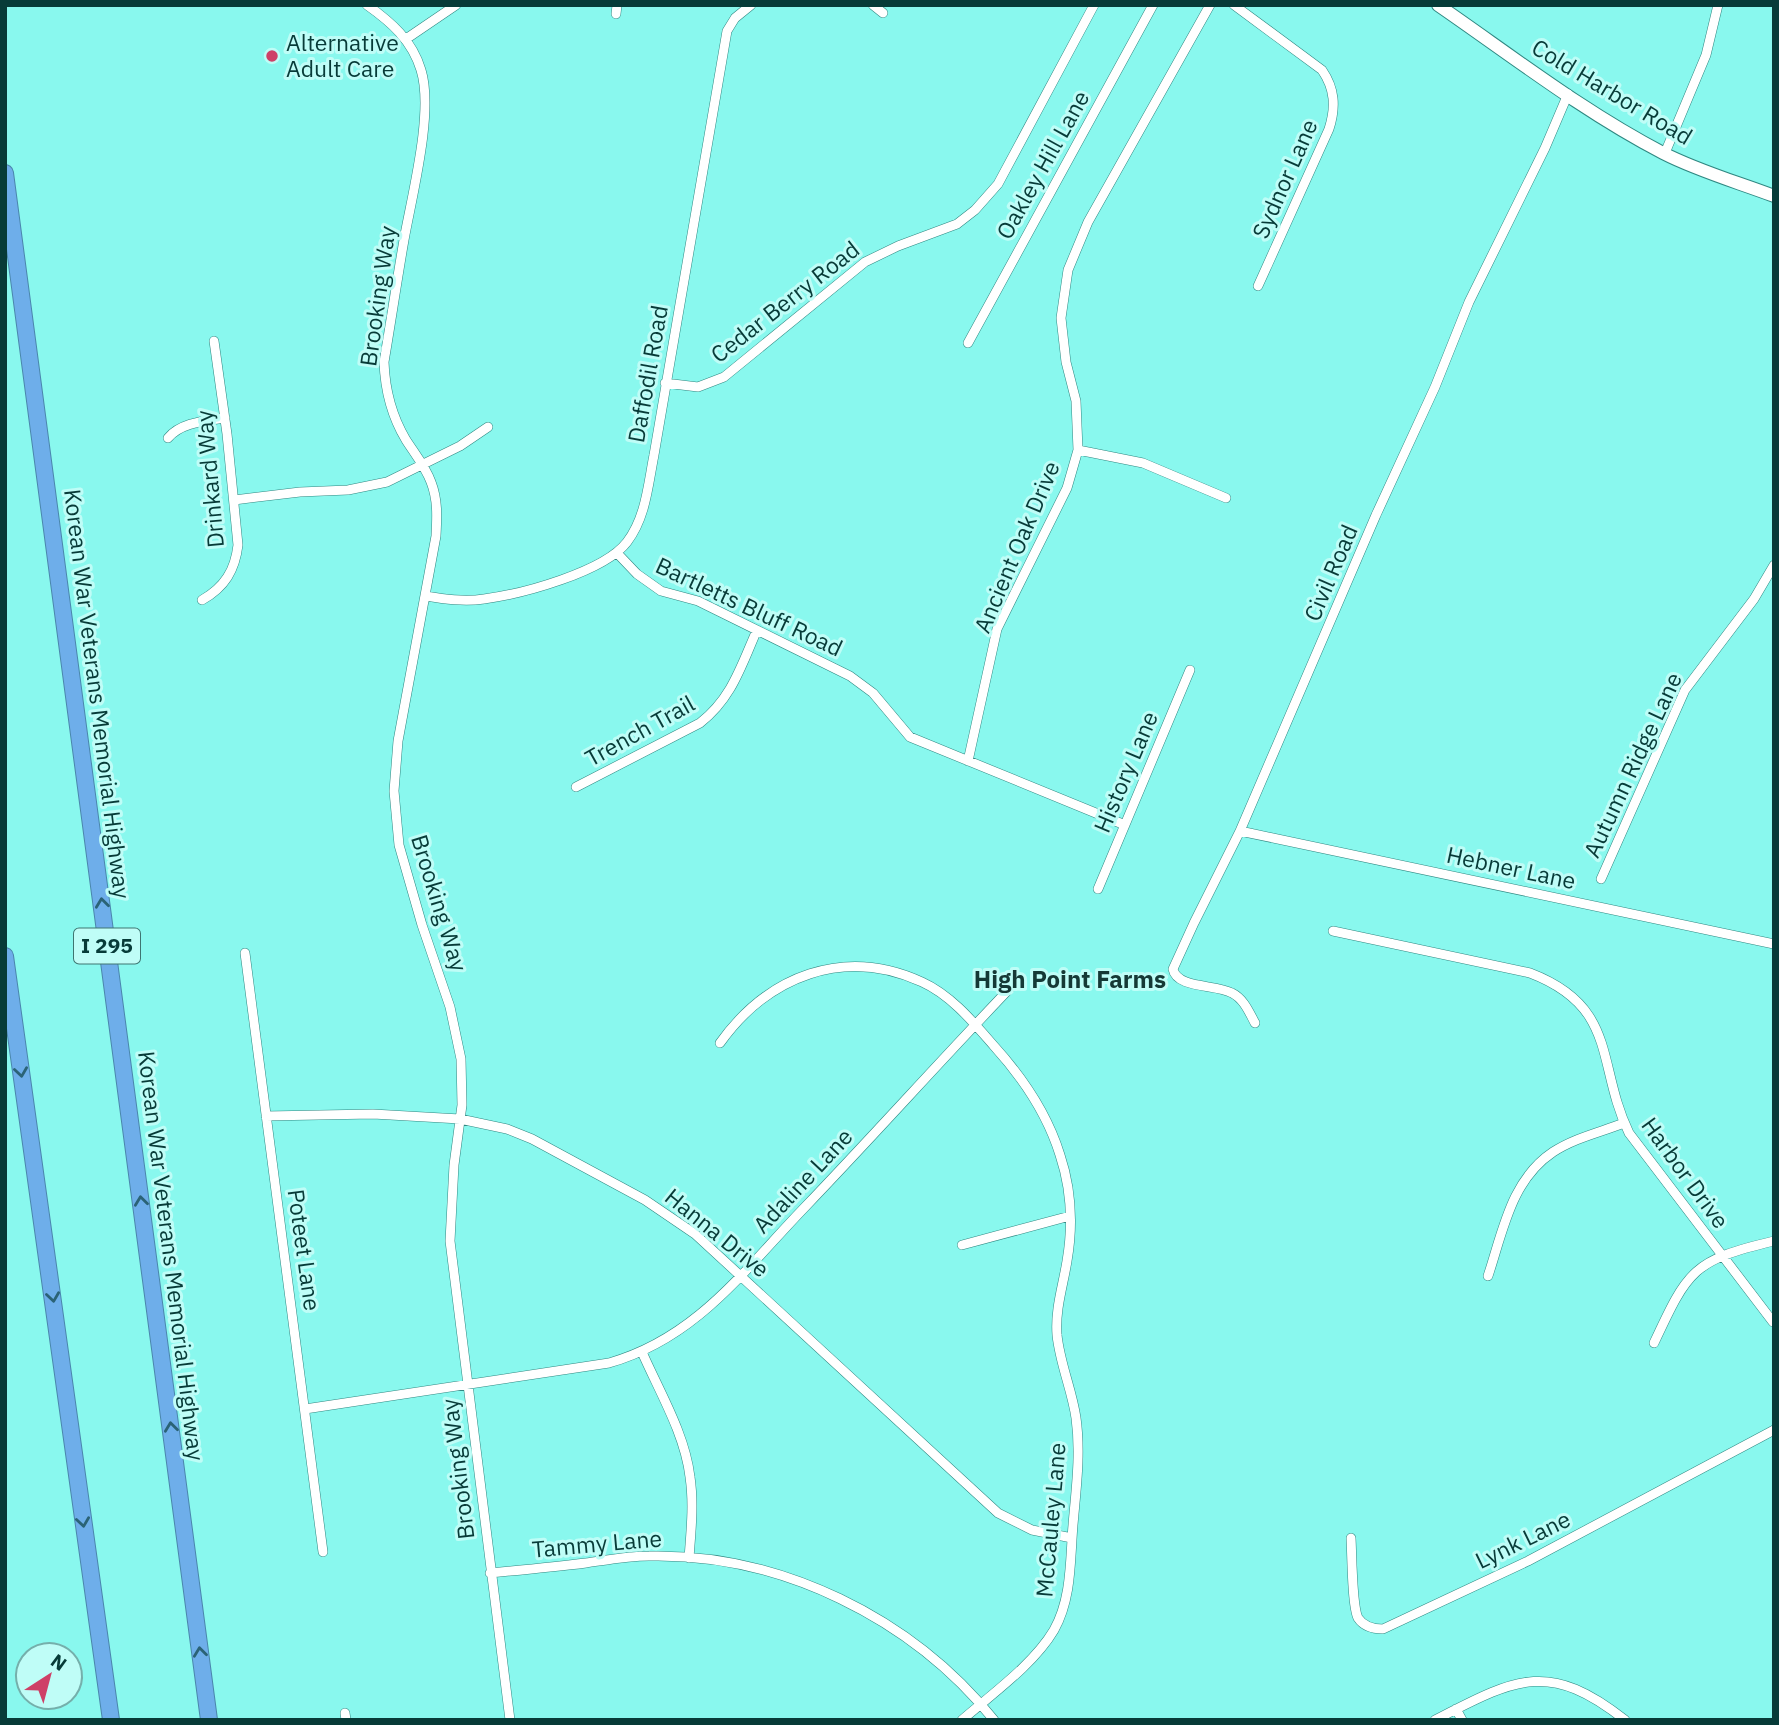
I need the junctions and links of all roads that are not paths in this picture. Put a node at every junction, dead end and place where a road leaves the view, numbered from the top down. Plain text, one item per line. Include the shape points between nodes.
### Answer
1 (367, 5) edge
2 (456, 5) edge
3 (751, 5) edge
4 (873, 5) edge
5 (1094, 5) edge
6 (1153, 5) edge
7 (1210, 5) edge
8 (1234, 5) edge
9 (1438, 5) edge
10 (1717, 5) edge
11 (883, 13) dead end
12 (406, 39) junction
13 (1568, 94) junction
14 (1665, 153) junction
15 (5, 173) edge
16 (1774, 196) edge
17 (1258, 286) dead end
18 (214, 341) dead end
19 (968, 343) dead end
20 (666, 383) junction
21 (225, 418) junction
22 (488, 427) dead end
23 (168, 438) dead end
24 (1078, 450) junction
25 (423, 464) junction
26 (1226, 498) dead end
27 (233, 500) junction
28 (617, 553) junction
29 (1774, 565) edge
30 (425, 596) junction
31 (202, 600) dead end
32 (757, 630) junction
33 (1190, 670) dead end
34 (968, 761) junction
35 (576, 787) dead end
36 (1125, 825) junction
37 (1240, 831) junction
38 (1601, 879) dead end
39 (1098, 889) dead end
40 (1333, 931) dead end
41 (1774, 944) edge
42 (244, 953) dead end
43 (5, 956) edge
44 (1012, 986) dead end
45 (1255, 1023) dead end
46 (975, 1024) junction
47 (720, 1043) dead end
48 (266, 1116) junction
49 (460, 1119) junction
50 (1624, 1123) junction
51 (1070, 1216) junction
52 (1774, 1241) edge
53 (962, 1245) dead end
54 (1722, 1255) junction
55 (741, 1276) junction
56 (1488, 1276) dead end
57 (1773, 1322) edge
58 (1654, 1343) dead end
59 (642, 1352) junction
60 (467, 1384) junction
61 (305, 1409) junction
62 (1774, 1430) edge
63 (1072, 1538) junction
64 (1351, 1538) dead end
65 (323, 1552) dead end
66 (690, 1558) junction
67 (491, 1573) junction
68 (980, 1704) junction
69 (1456, 1709) junction
70 (111, 1720) edge
71 (209, 1720) edge
72 (510, 1720) edge
73 (962, 1720) edge
74 (994, 1720) edge
75 (1435, 1720) edge
76 (1462, 1720) edge
77 (1625, 1720) edge

1 - 12 street, Brooking Way
2 - 12 street
3 - 20 street, Daffodil Road via 727,31
4 - 11 street
5 - 20 street, Cedar Berry Road via 998,184 975,210 957,224 865,262 724,377 698,387
6 - 19 street, Oakley Hill Lane
7 - 24 street, Ancient Oak Drive via 1088,222 1068,270 1061,318 1076,401
8 - 17 street, Sydnor Lane via 1322,70 1335,103 1329,130
9 - 13 main road, Cold Harbor Road
10 - 14 street via 1706,55
12 - 25 street, Brooking Way via 421,69 425,97 384,362 391,409
13 - 14 main road, Cold Harbor Road
13 - 37 street, Civil Road via 1469,302
14 - 16 main road, Cold Harbor Road
71 -> 15 highway, Korean War Veterans Memorial Highway / I 295
18 - 21 street, Drinkard Way
20 - 28 street, Daffodil Road via 643,512
21 - 23 street via 190,425
21 - 27 street, Drinkard Way
22 - 25 street
24 - 26 street via 1143,463
24 - 34 street, Ancient Oak Drive via 1068,488 998,629
25 - 27 street via 402,477 368,487
25 - 30 street, Brooking Way via 437,506
27 - 31 street, Drinkard Way via 236,560 227,580
28 - 30 street, Daffodil Road via 535,588 483,599
28 - 32 street, Bartletts Bluff Road via 661,591 698,601
29 - 38 street, Autumn Ridge Lane via 1685,690
30 - 49 street, Brooking Way via 398,741 396,824 409,886 457,1034
32 - 34 street, Bartletts Bluff Road via 850,676 873,693 910,737
32 - 35 street, Trench Trail via 726,698 713,713
33 - 36 street, History Lane
34 - 36 street, Bartletts Bluff Road
36 - 39 street, History Lane
37 - 41 street, Hebner Lane
37 - 45 street, Civil Road via 1173,970 1181,981 1235,994
40 - 50 street, Harbor Drive via 1530,973 1559,986 1584,1009 1599,1034
42 - 48 street, Poteet Lane
43 -> 70 highway
44 - 46 street, Adaline Lane
46 - 47 street, McCauley Lane via 924,983 902,974 838,968 800,976 766,994
46 - 51 street, McCauley Lane via 1021,1078 1043,1113 1060,1155
46 - 55 street, Adaline Lane
48 - 49 street, Hanna Drive via 373,1114
48 - 61 street, Poteet Lane
49 - 55 street, Hanna Drive via 532,1139 645,1200 695,1234
49 - 60 street, Brooking Way via 450,1241
50 - 54 street, Harbor Drive
50 - 56 street via 1555,1151 1531,1171 1514,1198
51 - 53 street
51 - 63 street, McCauley Lane via 1056,1329 1078,1434
52 - 54 street
54 - 57 street, Harbor Drive
54 - 58 street via 1704,1264 1685,1283
55 - 59 street, Adaline Lane via 696,1318
55 - 63 street, Hanna Drive via 990,1507 1032,1530
59 - 60 street, Adaline Lane via 608,1363
59 - 66 street via 680,1438 690,1475
60 - 61 street, Adaline Lane
60 - 67 street, Brooking Way
61 - 65 street, Poteet Lane
62 - 64 street, Lynk Lane via 1528,1561 1383,1629 1369,1628 1356,1612
63 - 68 street, McCauley Lane via 1068,1590 1053,1631 1032,1657
66 - 67 street, Tammy Lane via 633,1557
66 - 68 street, Tammy Lane via 779,1575 840,1598 920,1648
67 - 72 street, Brooking Way
68 - 73 street, McCauley Lane
68 - 74 street, Tammy Lane
69 - 75 street
69 - 76 street
69 - 77 street via 1518,1683 1549,1682 1582,1690

